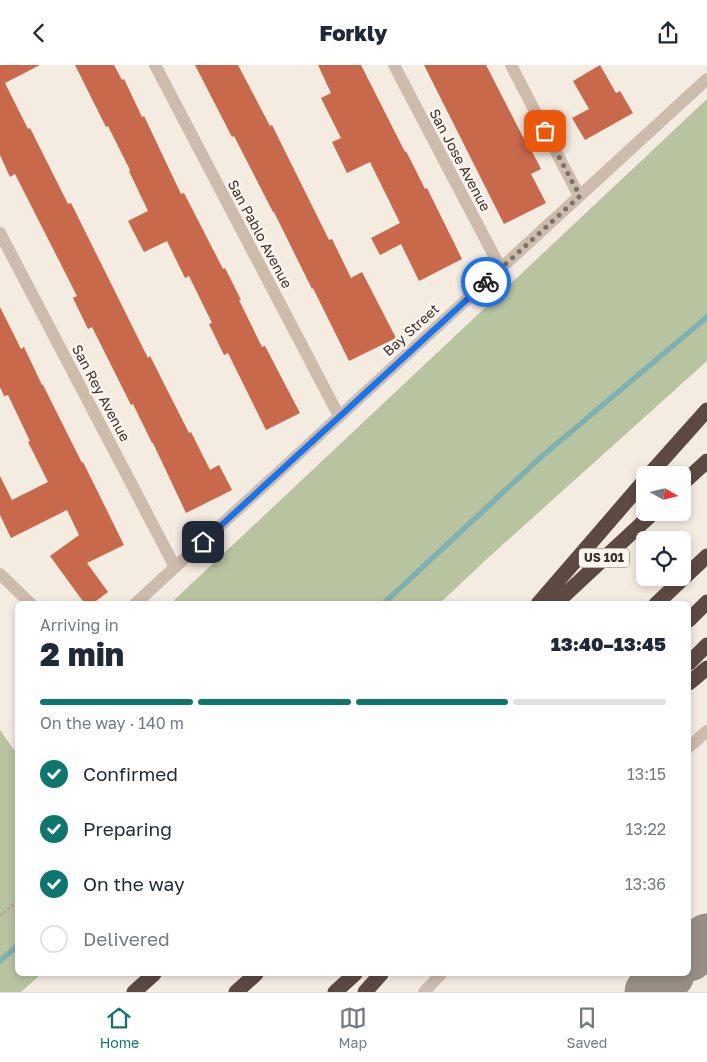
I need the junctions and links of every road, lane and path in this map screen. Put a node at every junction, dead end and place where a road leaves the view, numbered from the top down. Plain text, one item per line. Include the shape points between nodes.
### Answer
1 (155, 65) edge
2 (394, 65) edge
3 (511, 65) edge
4 (707, 79) edge
5 (580, 196) junction
6 (0, 233) edge
7 (501, 269) junction
8 (707, 409) edge
9 (339, 416) junction
10 (707, 461) edge
11 (657, 466) edge
12 (691, 476) edge
13 (636, 490) edge
14 (644, 521) edge
15 (707, 556) edge
16 (175, 567) junction
17 (0, 573) edge
18 (28, 601) edge
19 (138, 601) edge
20 (541, 601) edge
21 (558, 601) edge
22 (659, 601) edge
23 (707, 602) edge
24 (691, 618) edge
25 (707, 645) edge
26 (691, 661) edge
27 (707, 668) edge
28 (691, 681) edge
29 (707, 731) edge
30 (691, 745) edge
31 (15, 903) edge
32 (0, 916) edge
33 (152, 976) edge
34 (254, 976) edge
35 (353, 976) edge
36 (378, 976) edge
37 (438, 976) edge
38 (134, 992) edge
39 (236, 992) edge
40 (335, 992) edge
41 (365, 992) edge
42 (424, 992) edge

1 - 9 street, San Pablo Avenue
2 - 7 street, San Jose Avenue
3 - 5 street
4 - 5 street, Bay Street
5 - 7 street, Bay Street
6 - 16 street, San Rey Avenue
7 - 9 street, Bay Street
8 - 11 highway
9 - 16 street, Bay Street
10 - 12 highway
13 - 20 highway
14 - 21 highway, US 101
15 - 22 highway
16 - 19 street, Bay Street
17 - 18 street
23 - 24 highway
25 - 26 highway
27 - 28 highway
29 - 30 street
31 - 32 path
33 - 38 highway
34 - 39 highway
35 - 40 highway
36 - 41 highway
37 - 42 street

